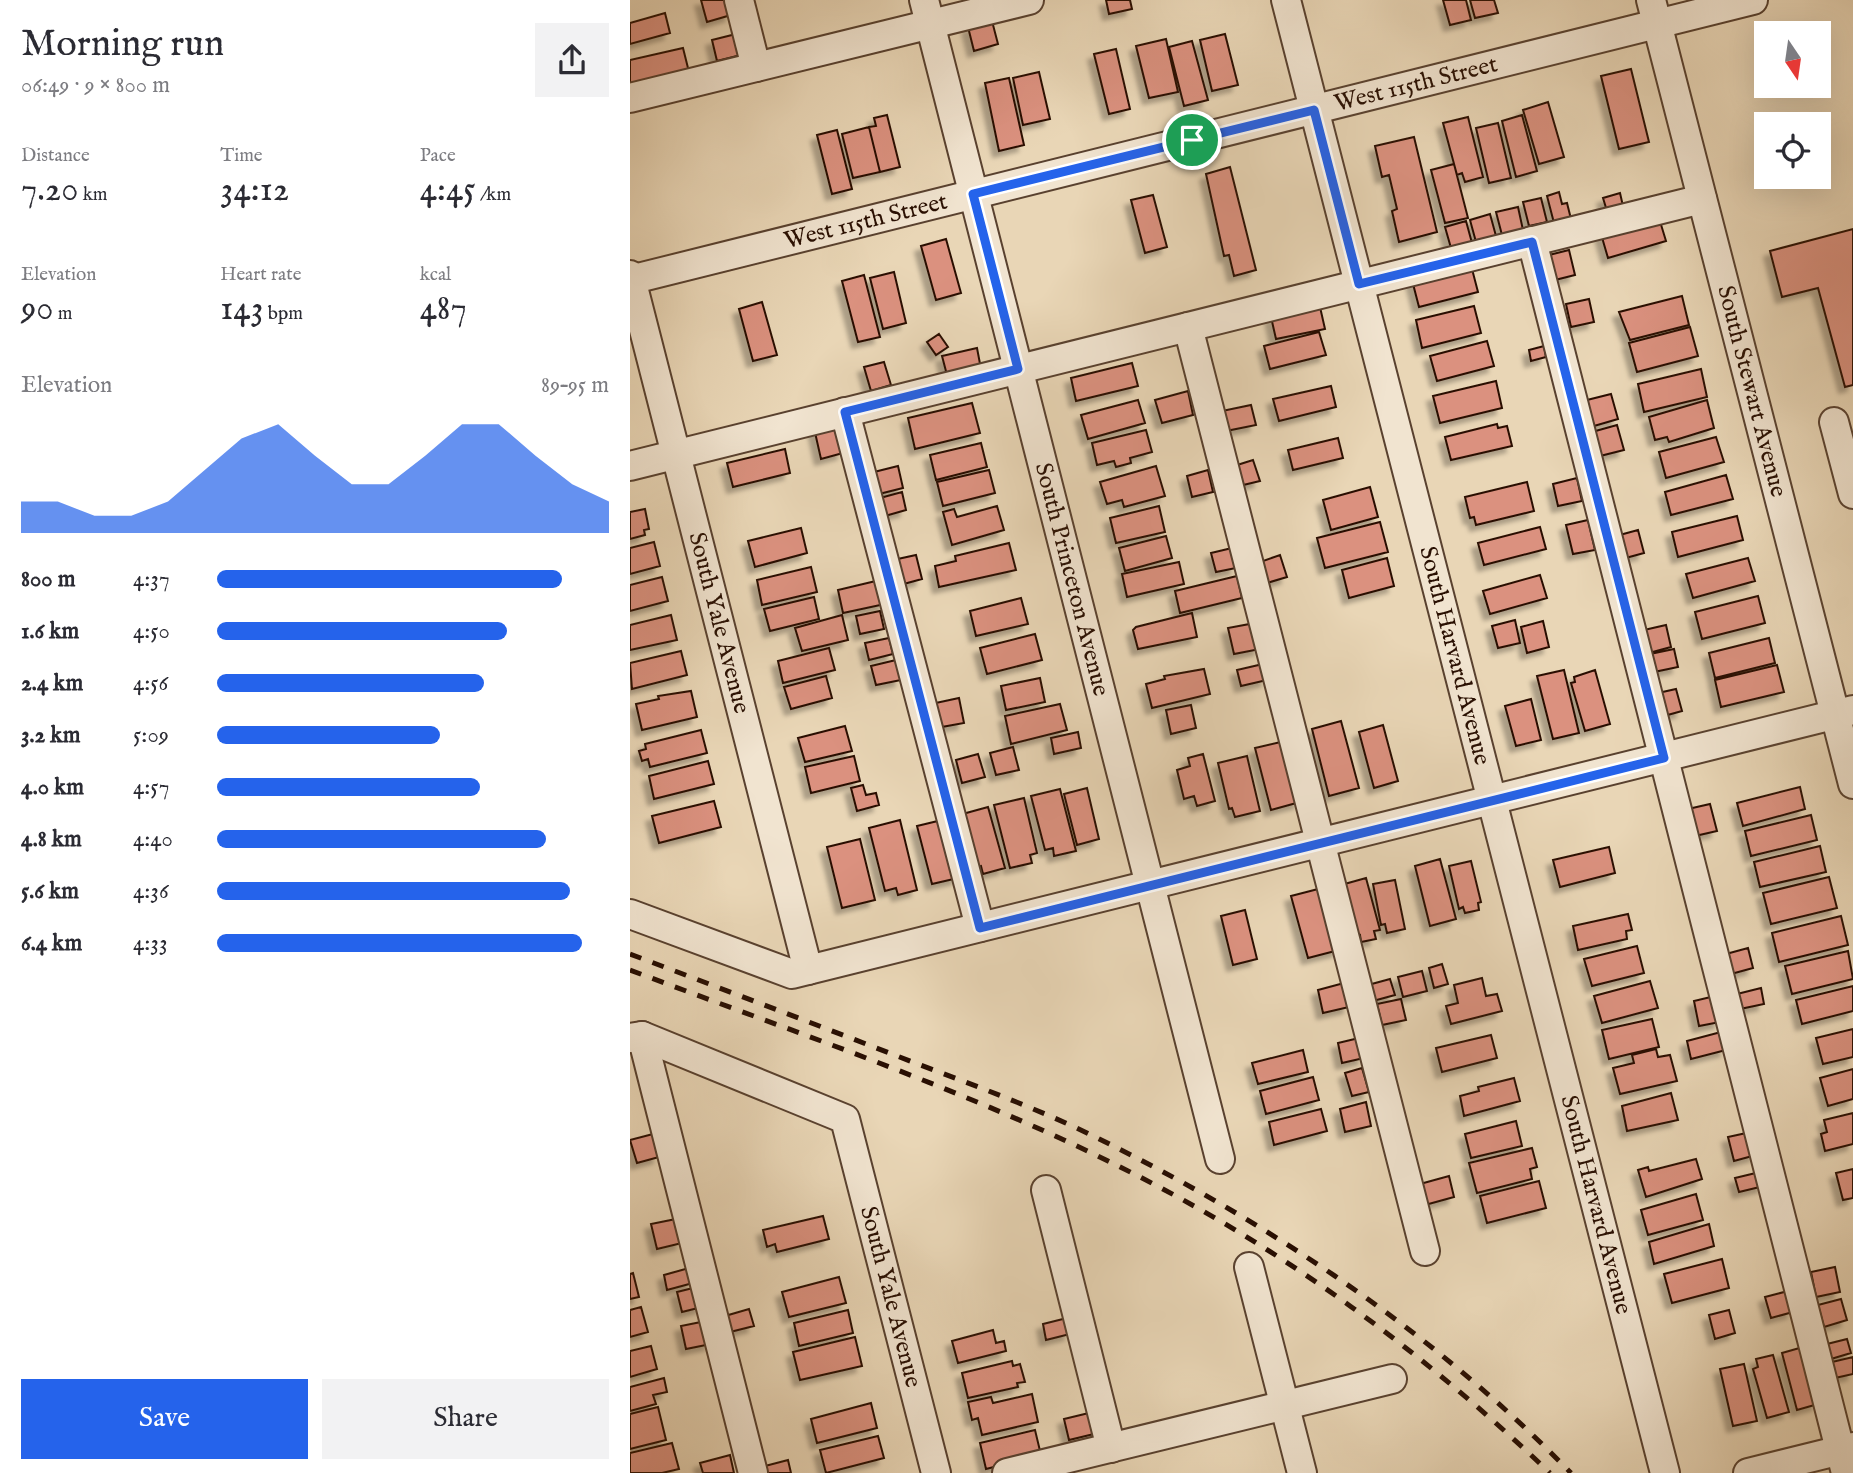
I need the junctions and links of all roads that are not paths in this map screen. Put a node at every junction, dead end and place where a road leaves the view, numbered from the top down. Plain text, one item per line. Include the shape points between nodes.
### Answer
1 (739, 0) edge
2 (1029, 0) edge
3 (1286, 0) edge
4 (1753, 0) edge
5 (927, 12) edge
6 (1654, 12) edge
7 (757, 67) junction
8 (630, 98) edge
9 (1314, 110) junction
10 (973, 194) junction
11 (1702, 199) junction
12 (1532, 242) junction
13 (630, 278) edge
14 (1359, 284) junction
15 (1188, 327) junction
16 (1018, 369) junction
17 (845, 412) junction
18 (1833, 422) dead end
19 (676, 454) junction
20 (630, 466) edge
21 (1853, 494) edge
22 (1844, 713) edge
23 (1664, 758) junction
24 (1853, 784) edge
25 (1494, 800) junction
26 (1322, 842) junction
27 (1150, 886) junction
28 (630, 914) edge
29 (980, 928) junction
30 (808, 970) junction
31 (636, 1037) edge
32 (1220, 1159) dead end
33 (1046, 1190) dead end
34 (1425, 1251) dead end
35 (1249, 1267) dead end
36 (1392, 1379) dead end
37 (1284, 1405) junction
38 (1111, 1448) junction
39 (1847, 1457) edge
40 (753, 1473) edge
41 (936, 1473) edge
42 (1007, 1473) edge
43 (1302, 1473) edge
44 (1665, 1473) edge
45 (1748, 1473) edge

1 - 7 street
2 - 5 street
3 - 9 street, South Harvard Avenue
4 - 6 street, West 115th Street
5 - 7 street
5 - 10 street, South Princeton Avenue
6 - 9 street, West 115th Street
6 - 11 street, South Stewart Avenue
7 - 8 street
9 - 10 street, West 115th Street
9 - 14 street, South Harvard Avenue
10 - 13 street, West 115th Street
10 - 16 street, South Princeton Avenue
11 - 12 street
11 - 22 street, South Stewart Avenue
12 - 14 street
12 - 23 street
13 - 19 street, South Yale Avenue
14 - 15 street
14 - 25 street, South Harvard Avenue
15 - 16 street
15 - 26 street
16 - 17 street
16 - 27 street, South Princeton Avenue
17 - 19 street
17 - 29 street
18 - 21 street
19 - 20 street
19 - 30 street, South Yale Avenue
22 - 23 street
22 - 24 street, South Stewart Avenue
23 - 25 street
23 - 39 street
25 - 26 street
25 - 44 street, South Harvard Avenue
26 - 27 street
26 - 34 street
27 - 29 street
27 - 32 street, South Princeton Avenue
28 - 30 street via 792,974
29 - 30 street
31 - 40 street
31 - 41 street, South Yale Avenue via 845,1119
33 - 38 street
35 - 37 street
36 - 37 street
37 - 38 street
37 - 43 street
38 - 42 street
39 - 45 street

